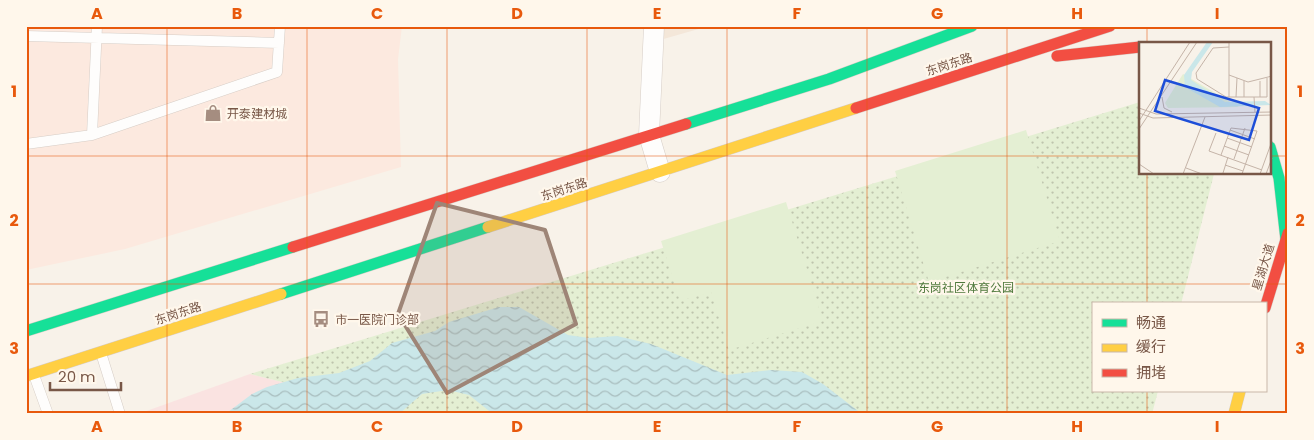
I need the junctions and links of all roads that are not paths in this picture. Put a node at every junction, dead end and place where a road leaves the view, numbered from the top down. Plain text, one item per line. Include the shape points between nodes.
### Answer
1 (97, 26) edge
2 (280, 26) edge
3 (654, 26) edge
4 (972, 26) edge
5 (1110, 26) edge
6 (26, 36) edge
7 (97, 38) junction
8 (279, 44) junction
9 (1139, 47) edge
10 (1001, 62) junction
11 (92, 135) junction
12 (649, 135) junction
13 (26, 144) edge
14 (1272, 154) edge
15 (660, 172) junction
16 (1287, 237) edge
17 (1266, 305) edge
18 (26, 331) edge
19 (101, 353) junction
20 (30, 375) edge
21 (1240, 392) edge
22 (48, 414) edge
23 (120, 414) edge
24 (1234, 414) edge

1 - 7 lane
2 - 8 lane
3 - 12 street
4 - 12 main road, 东岗东路 via 829,79
5 - 10 main road, 东岗东路
6 - 7 lane
7 - 8 lane
7 - 11 lane
8 - 11 lane via 277,72
9 - 10 main road
10 - 15 main road, 东岗东路
11 - 13 lane
12 - 15 street
12 - 18 main road, 东岗东路
14 - 16 main road via 1279,178
15 - 19 main road, 东岗东路
16 - 17 main road, 星湖大道
19 - 20 main road, 东岗东路
19 - 23 lane
20 - 22 lane
21 - 24 main road

